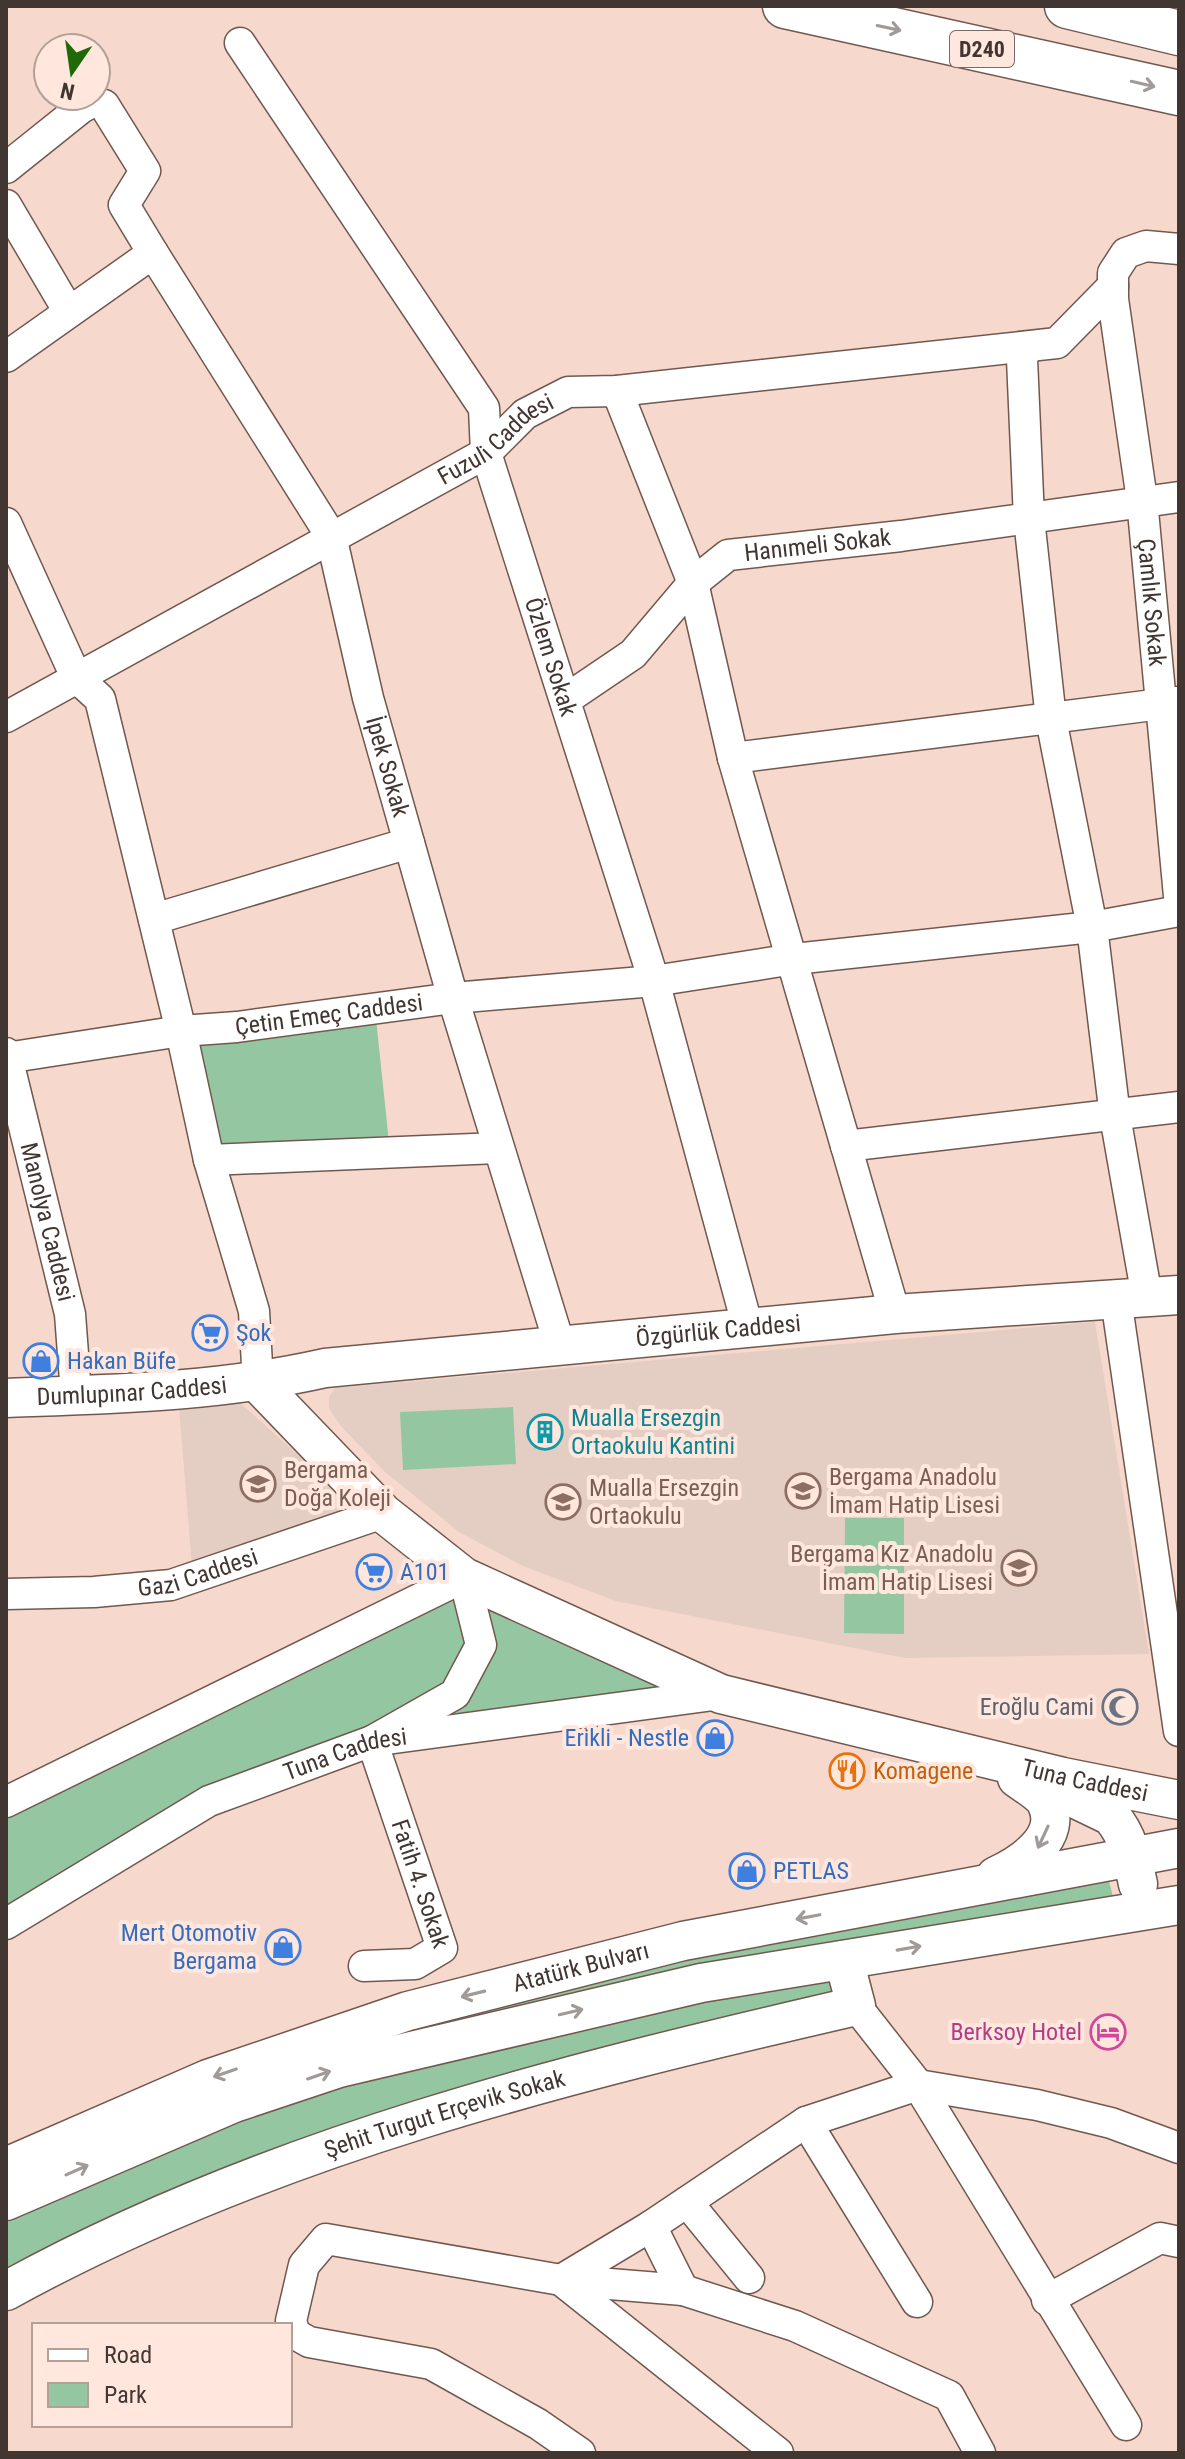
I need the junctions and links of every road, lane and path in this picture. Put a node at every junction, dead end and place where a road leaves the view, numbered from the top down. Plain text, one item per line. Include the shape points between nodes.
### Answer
1 (785, 6) edge
2 (1067, 6) edge
3 (1179, 33) edge
4 (240, 43) dead end
5 (1179, 93) edge
6 (6, 168) edge
7 (6, 205) edge
8 (1179, 249) edge
9 (153, 253) junction
10 (1113, 286) junction
11 (69, 312) junction
12 (1027, 347) junction
13 (6, 357) edge
14 (617, 391) junction
15 (486, 453) junction
16 (1179, 497) edge
17 (1142, 500) junction
18 (1029, 519) junction
19 (6, 523) edge
20 (331, 536) junction
21 (693, 583) junction
22 (76, 677) junction
23 (565, 700) junction
24 (1170, 702) edge
25 (6, 717) edge
26 (1051, 719) junction
27 (733, 758) junction
28 (409, 843) junction
29 (1179, 896) edge
30 (1179, 911) edge
31 (154, 919) junction
32 (1092, 927) junction
33 (794, 959) junction
34 (654, 981) junction
35 (453, 998) junction
36 (181, 1031) junction
37 (7, 1056) edge
38 (1179, 1107) edge
39 (1115, 1116) junction
40 (846, 1146) junction
41 (498, 1148) junction
42 (209, 1160) junction
43 (1147, 1297) edge
44 (895, 1314) junction
45 (748, 1328) junction
46 (560, 1346) junction
47 (258, 1383) junction
48 (76, 1394) junction
49 (6, 1398) edge
50 (383, 1513) junction
51 (464, 1577) junction
52 (6, 1594) edge
53 (721, 1694) junction
54 (1179, 1731) edge
55 (372, 1741) junction
56 (993, 1759) junction
57 (10, 1791) edge
58 (1179, 1800) edge
59 (1179, 1848) edge
60 (1133, 1858) junction
61 (968, 1889) junction
62 (1167, 1912) edge
63 (6, 1924) edge
64 (844, 1960) junction
65 (364, 1966) dead end
66 (856, 2006) junction
67 (918, 2085) junction
68 (806, 2122) junction
69 (1179, 2148) edge
70 (6, 2167) edge
71 (6, 2201) edge
72 (687, 2202) junction
73 (651, 2226) junction
74 (1179, 2242) edge
75 (749, 2278) dead end
76 (561, 2280) junction
77 (683, 2290) junction
78 (6, 2291) edge
79 (1047, 2300) junction
80 (917, 2302) dead end
81 (292, 2323) edge
82 (292, 2324) edge
83 (1126, 2425) dead end
84 (542, 2439) edge
85 (580, 2453) edge
86 (778, 2453) edge
87 (980, 2453) edge

1 -> 5 highway, D240
2 - 3 highway
4 - 15 street, Özlem Sokak via 484,408
6 - 9 street, İpek Sokak via 81,108 92,102 104,105 145,171 124,205
7 - 11 street
8 - 10 street via 1146,246 1126,253 1113,273
9 - 11 street
9 - 20 street, İpek Sokak
10 - 12 street, Fuzuli Caddesi via 1057,343
10 - 17 street, Çamlık Sokak
11 - 13 street
12 - 14 street, Fuzuli Caddesi
12 - 18 street via 1022,359
14 - 15 street, Fuzuli Caddesi via 568,392 525,414
14 - 21 street
15 - 20 street, Fuzuli Caddesi
15 - 23 street, Özlem Sokak
16 - 17 street, Hanımeli Sokak
17 - 18 street, Hanımeli Sokak
17 - 24 street, Çamlık Sokak
18 - 21 street, Hanımeli Sokak via 728,555
18 - 26 street
19 - 22 street
20 - 22 street, Fuzuli Caddesi
20 - 28 street, İpek Sokak via 368,698
21 - 23 street, Hanımeli Sokak via 633,654
21 - 27 street
22 - 25 street, Fuzuli Caddesi
22 - 31 street via 100,699
23 - 34 street, Özlem Sokak
24 - 26 street
24 - 29 street, Çamlık Sokak
26 - 27 street
26 - 32 street
27 - 33 street
28 - 31 street
28 - 35 street, İpek Sokak
30 - 32 street, Çetin Emeç Caddesi
31 - 36 street
32 - 33 street, Çetin Emeç Caddesi
32 - 39 street
33 - 34 street, Çetin Emeç Caddesi
33 - 40 street
34 - 35 street, Çetin Emeç Caddesi
34 - 45 street, Özlem Sokak
35 - 36 street, Çetin Emeç Caddesi
35 - 41 street, İpek Sokak
36 - 37 street, Çetin Emeç Caddesi
36 - 42 street
37 - 48 street, Manolya Caddesi via 70,1314
38 - 39 street
39 - 40 street
39 - 43 street
40 - 44 street
41 - 42 street
41 - 46 street, İpek Sokak
42 - 47 street via 254,1311
43 - 44 main road, Özgürlük Caddesi
43 - 54 street
44 - 45 main road, Özgürlük Caddesi
45 - 46 main road, Özgürlük Caddesi
46 - 47 main road, Özgürlük Caddesi via 325,1368
47 - 48 main road, Dumlupınar Caddesi via 182,1392
47 - 50 main road, Tuna Caddesi
48 - 49 main road, Dumlupınar Caddesi
50 - 51 main road, Tuna Caddesi
50 - 52 street, Gazi Caddesi via 171,1585
51 - 53 main road, Tuna Caddesi
51 - 55 street via 481,1645 455,1694
51 - 57 street
53 - 55 street, Tuna Caddesi
53 - 56 main road, Tuna Caddesi
55 - 63 street, Tuna Caddesi via 209,1801
55 - 65 street, Fatih 4. Sokak via 442,1948 415,1964
56 - 58 main road, Tuna Caddesi
56 - 60 main road, Tuna Caddesi via 1111,1816
56 -> 61 main road via 1045,1800 1050,1818 1038,1849 1018,1866
59 - 60 main road, Atatürk Bulvarı
60 - 61 main road, Atatürk Bulvarı
60 - 62 main road, Tuna Caddesi
61 -> 70 main road, Atatürk Bulvarı via 683,1941 408,2011 208,2079
64 -> 62 main road, Atatürk Bulvarı via 1018,1929
64 - 66 main road
71 -> 64 main road, Atatürk Bulvarı via 234,2103 339,2068 701,1983
66 - 67 street
66 - 78 main road, Şehit Turgut Erçevik Sokak via 660,2051 490,2098 256,2176
67 - 68 street
67 - 69 street via 1037,2105 1111,2123
67 - 79 street
68 - 72 street
68 - 80 street
72 - 73 street
72 - 75 street
73 - 76 street
73 - 77 street
74 - 79 street via 1160,2238
76 - 77 street
76 - 81 street via 326,2239 304,2265
76 - 86 street
77 - 87 street via 795,2326 949,2396
79 - 83 street
82 - 84 street via 295,2334 309,2342 431,2364
84 - 85 street

